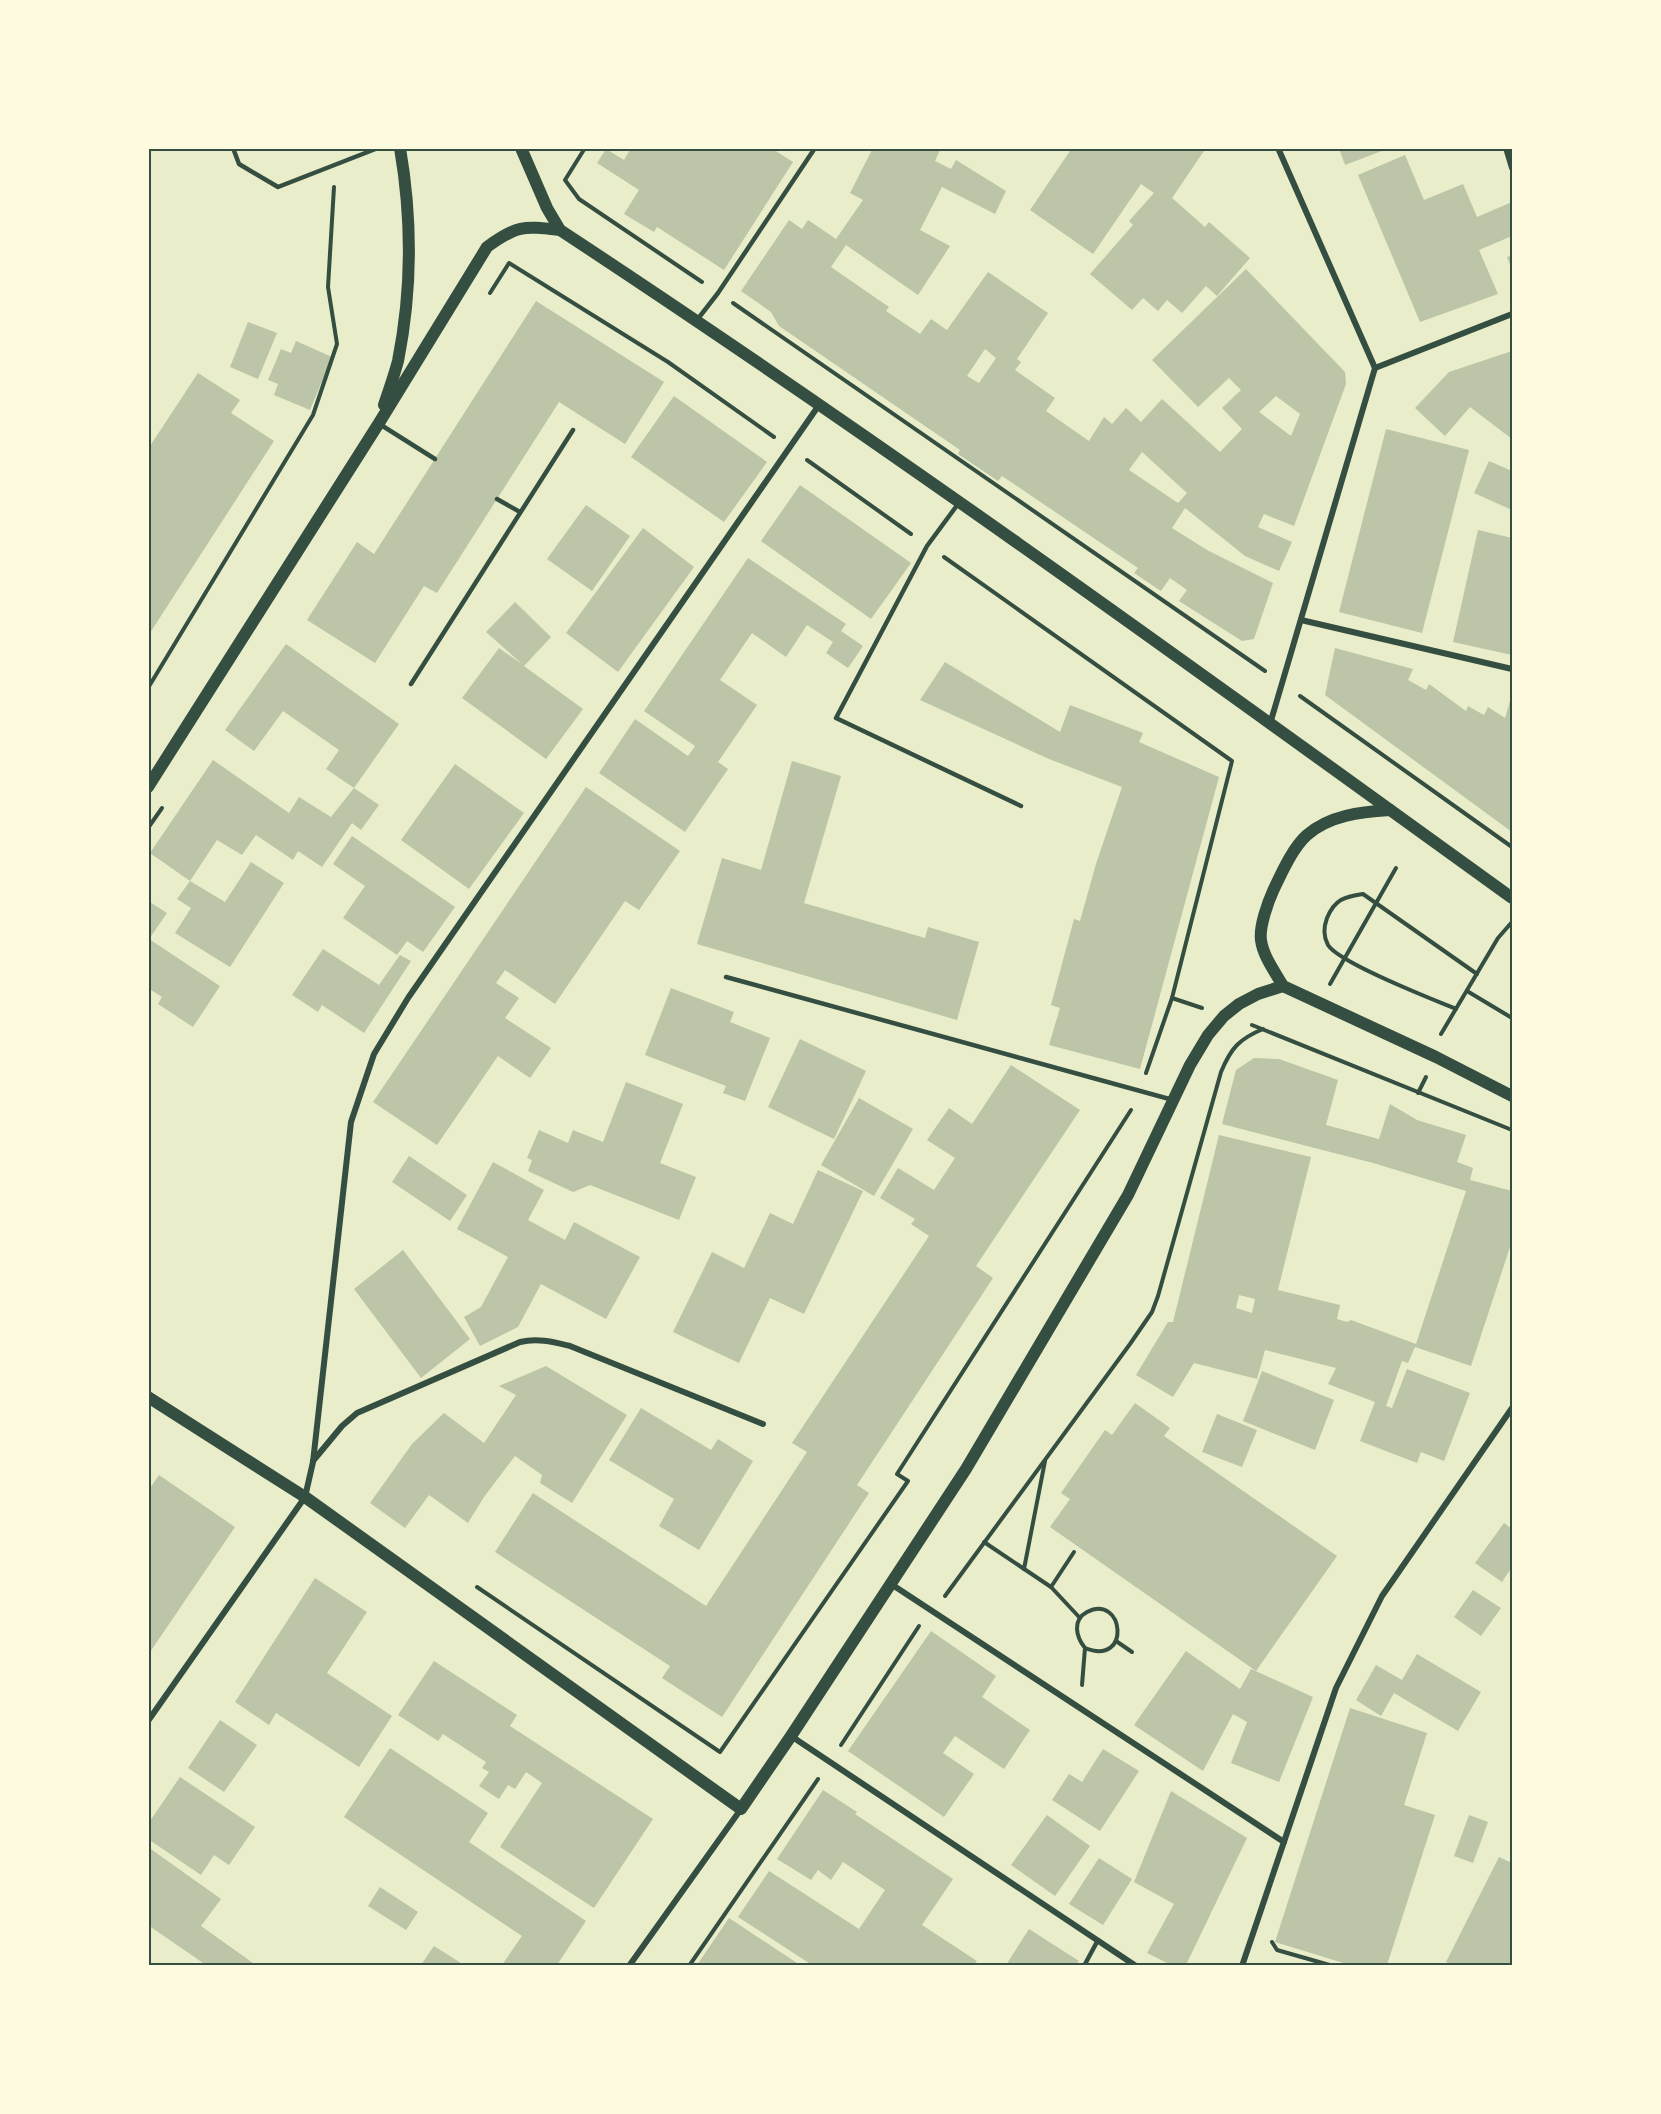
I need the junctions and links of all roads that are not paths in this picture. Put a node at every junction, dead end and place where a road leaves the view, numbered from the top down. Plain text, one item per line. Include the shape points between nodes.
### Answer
1 (233, 148) edge
2 (378, 148) edge
3 (400, 148) edge
4 (815, 148) edge
5 (1278, 148) edge
6 (1506, 148) edge
7 (525, 151) edge
8 (1512, 168) edge
9 (560, 230) junction
10 (1512, 314) edge
11 (697, 320) junction
12 (1375, 368) junction
13 (820, 405) junction
14 (378, 423) junction
15 (573, 430) dead end
16 (435, 459) dead end
17 (497, 499) dead end
18 (960, 502) junction
19 (520, 512) junction
20 (1301, 620) junction
21 (1512, 669) edge
22 (411, 684) dead end
23 (1270, 724) junction
24 (148, 787) edge
25 (1021, 806) dead end
26 (1390, 810) junction
27 (1512, 898) edge
28 (726, 977) dead end
29 (1283, 986) junction
30 (1512, 1096) edge
31 (1173, 1100) junction
32 (148, 1397) edge
33 (1512, 1408) edge
34 (763, 1424) dead end
35 (313, 1462) junction
36 (305, 1497) junction
37 (890, 1583) junction
38 (148, 1721) edge
39 (791, 1736) junction
40 (741, 1809) junction
41 (1284, 1842) junction
42 (1098, 1940) junction
43 (629, 1965) edge
44 (1084, 1965) edge
45 (1136, 1965) edge
46 (1242, 1965) edge

1 - 2 lane via 239,164 278,187
3 - 14 main road via 409,244 406,310 397,362
4 - 11 lane
5 - 12 street
6 - 8 street
7 - 9 main road
9 - 11 main road
9 - 14 main road via 518,229 486,247
10 - 12 street
11 - 13 main road
12 - 20 street
13 - 18 main road
13 - 35 street via 408,998 374,1054 351,1122
14 - 16 lane
14 - 24 main road
15 - 19 lane
17 - 19 lane
18 - 23 main road
18 - 25 lane via 927,546 836,718
19 - 22 lane
20 - 21 street
20 - 23 street
23 - 26 main road
26 - 27 main road
26 - 29 main road via 1360,812 1333,820 1306,836 1285,866 1267,904 1261,939
28 - 31 lane
29 - 30 main road
29 - 31 main road via 1258,994 1224,1016 1208,1035
31 - 37 main road via 1128,1195 966,1469
32 - 36 main road
33 - 41 street via 1382,1596 1336,1688
34 - 35 street via 570,1346 532,1339 357,1413
35 - 36 street
36 - 38 street
36 - 40 main road
37 - 39 main road
37 - 41 street
39 - 40 main road
39 - 42 street
40 - 43 street
41 - 46 street
42 - 44 lane
42 - 45 street

